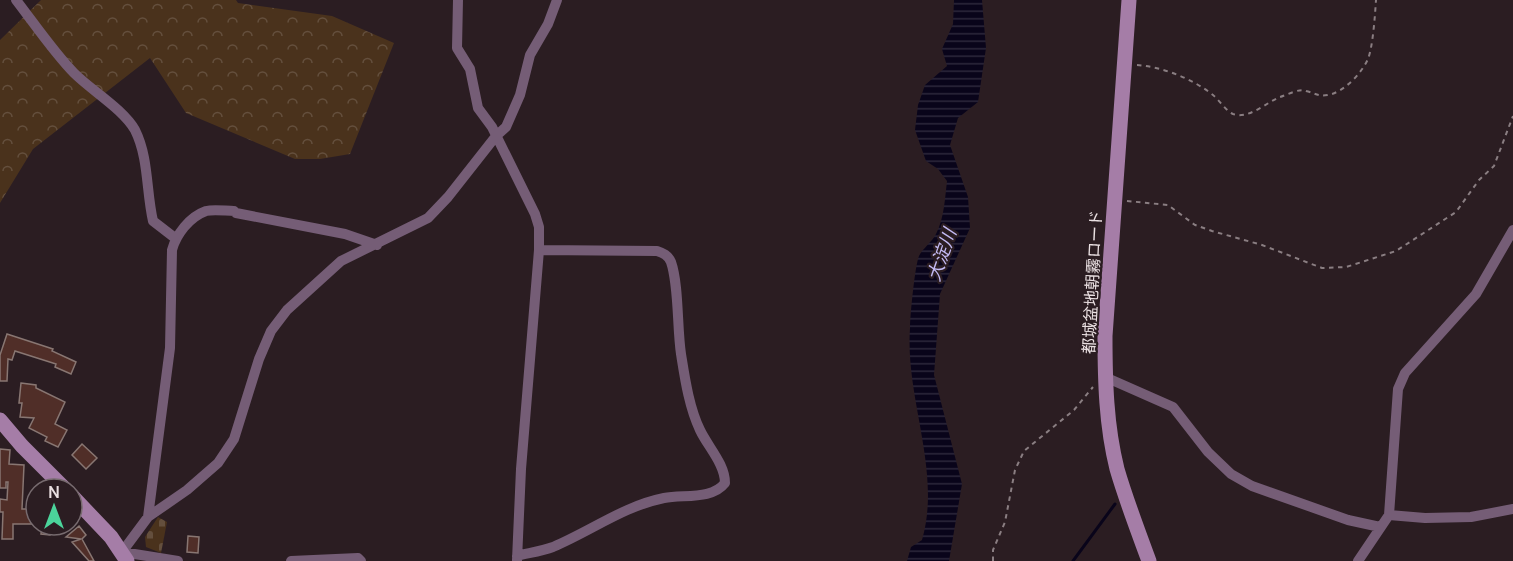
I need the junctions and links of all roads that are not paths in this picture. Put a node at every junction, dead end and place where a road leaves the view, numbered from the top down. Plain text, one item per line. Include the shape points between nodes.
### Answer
1 (16, 0) edge
2 (458, 0) edge
3 (557, 0) edge
4 (1129, 0) edge
5 (496, 136) junction
6 (1513, 230) edge
7 (176, 237) junction
8 (377, 245) junction
9 (539, 250) junction
10 (1105, 377) junction
11 (0, 420) edge
12 (53, 477) edge
13 (84, 508) edge
14 (1513, 510) edge
15 (1389, 515) junction
16 (148, 517) junction
17 (1380, 527) junction
18 (124, 556) edge
19 (517, 559) edge
20 (178, 561) edge
21 (291, 561) edge
22 (361, 561) edge
23 (1149, 561) edge
24 (1358, 561) edge

1 - 7 street via 73,72 134,129 145,157 153,221
2 - 5 street via 457,48 470,69 478,108
3 - 5 street via 530,55 506,127
4 - 10 street, 都城盆地朝霧ロード
5 - 8 street via 428,218
5 - 9 street via 535,214
6 - 15 street via 1476,294 1405,373 1398,389
7 - 8 street via 206,211 234,211 345,234
7 - 16 street via 172,250 170,348
8 - 16 street via 341,261 287,310 271,331 234,439 218,463
9 - 19 street
9 - 19 street via 665,254 675,286 690,400 699,429 725,474 725,483 712,493 664,498 632,507 552,547
10 - 17 street via 1173,407 1208,452 1251,486 1348,520
10 - 23 street, 都城盆地朝霧ロード via 1117,467
11 - 12 street
13 - 18 street
14 - 15 street via 1471,517
15 - 17 street
16 - 18 street
17 - 24 street
18 - 20 street
21 - 22 street

